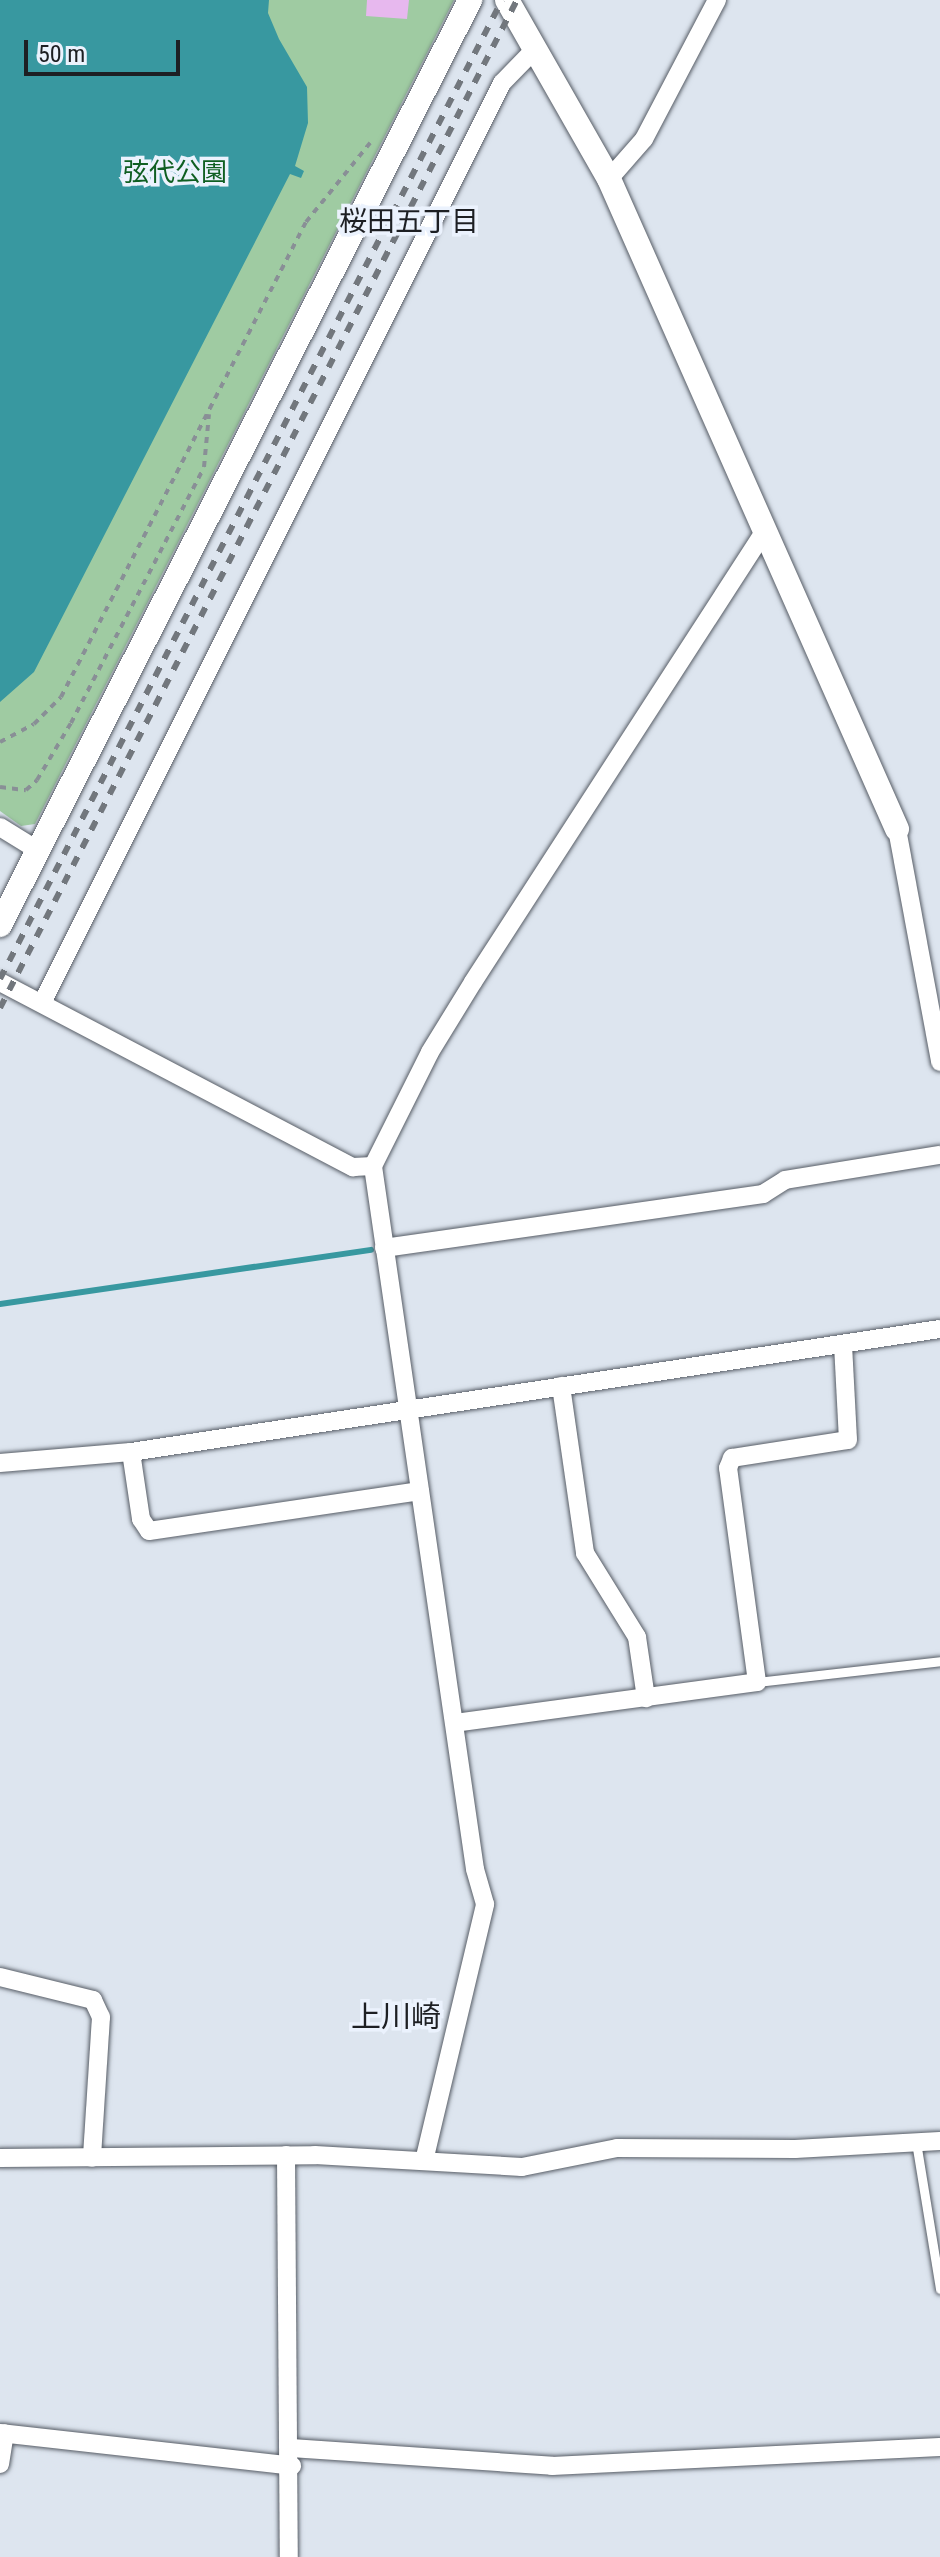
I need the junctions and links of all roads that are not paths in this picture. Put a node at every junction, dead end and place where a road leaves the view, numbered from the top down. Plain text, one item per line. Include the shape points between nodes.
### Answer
1 (470, 0) edge
2 (507, 0) edge
3 (717, 0) edge
4 (536, 48) junction
5 (609, 179) junction
6 (764, 532) junction
7 (0, 827) edge
8 (897, 829) joint
9 (39, 851) junction
10 (0, 925) edge
11 (0, 982) edge
12 (935, 995) edge
13 (42, 1003) junction
14 (940, 1062) edge
15 (940, 1155) edge
16 (373, 1166) junction
17 (384, 1248) junction
18 (940, 1329) edge
19 (843, 1345) junction
20 (561, 1386) junction
21 (409, 1409) junction
22 (131, 1452) junction
23 (0, 1463) edge
24 (420, 1491) junction
25 (940, 1661) edge
26 (757, 1682) junction
27 (646, 1698) junction
28 (455, 1723) junction
29 (0, 1977) edge
30 (940, 2141) edge
31 (916, 2142) junction
32 (286, 2155) junction
33 (0, 2158) edge
34 (92, 2158) junction
35 (424, 2161) junction
36 (940, 2289) edge
37 (3, 2433) edge
38 (940, 2447) edge
39 (291, 2457) junction
40 (0, 2464) edge
41 (289, 2557) edge

1 - 9 street
2 - 4 street
3 - 5 street via 644,139
4 - 5 street
4 - 13 street via 502,83
5 - 6 street
6 - 8 street
6 - 16 street via 466,994
7 - 9 street
8 - 12 street
9 - 10 street
11 - 13 street
12 - 14 street
13 - 16 street via 353,1167
15 - 17 street via 785,1180 763,1194
16 - 17 street
17 - 21 street
18 - 19 street
19 - 20 street
19 - 26 street via 848,1440 732,1458 728,1468
20 - 21 street
20 - 27 street via 585,1553 637,1637
21 - 22 street
21 - 24 street
22 - 23 street
22 - 24 street via 141,1519 149,1531
24 - 28 street
25 - 26 lane
26 - 27 street
27 - 28 street
28 - 35 street via 475,1869 485,1904
29 - 34 street via 93,2000 101,2017
30 - 31 street
31 - 35 street via 795,2149 617,2148 522,2167
31 - 36 lane
32 - 34 street
32 - 35 street
32 - 39 street via 284,2335
33 - 34 street
37 - 39 street
37 - 40 street
38 - 39 street via 552,2466
39 - 41 street

